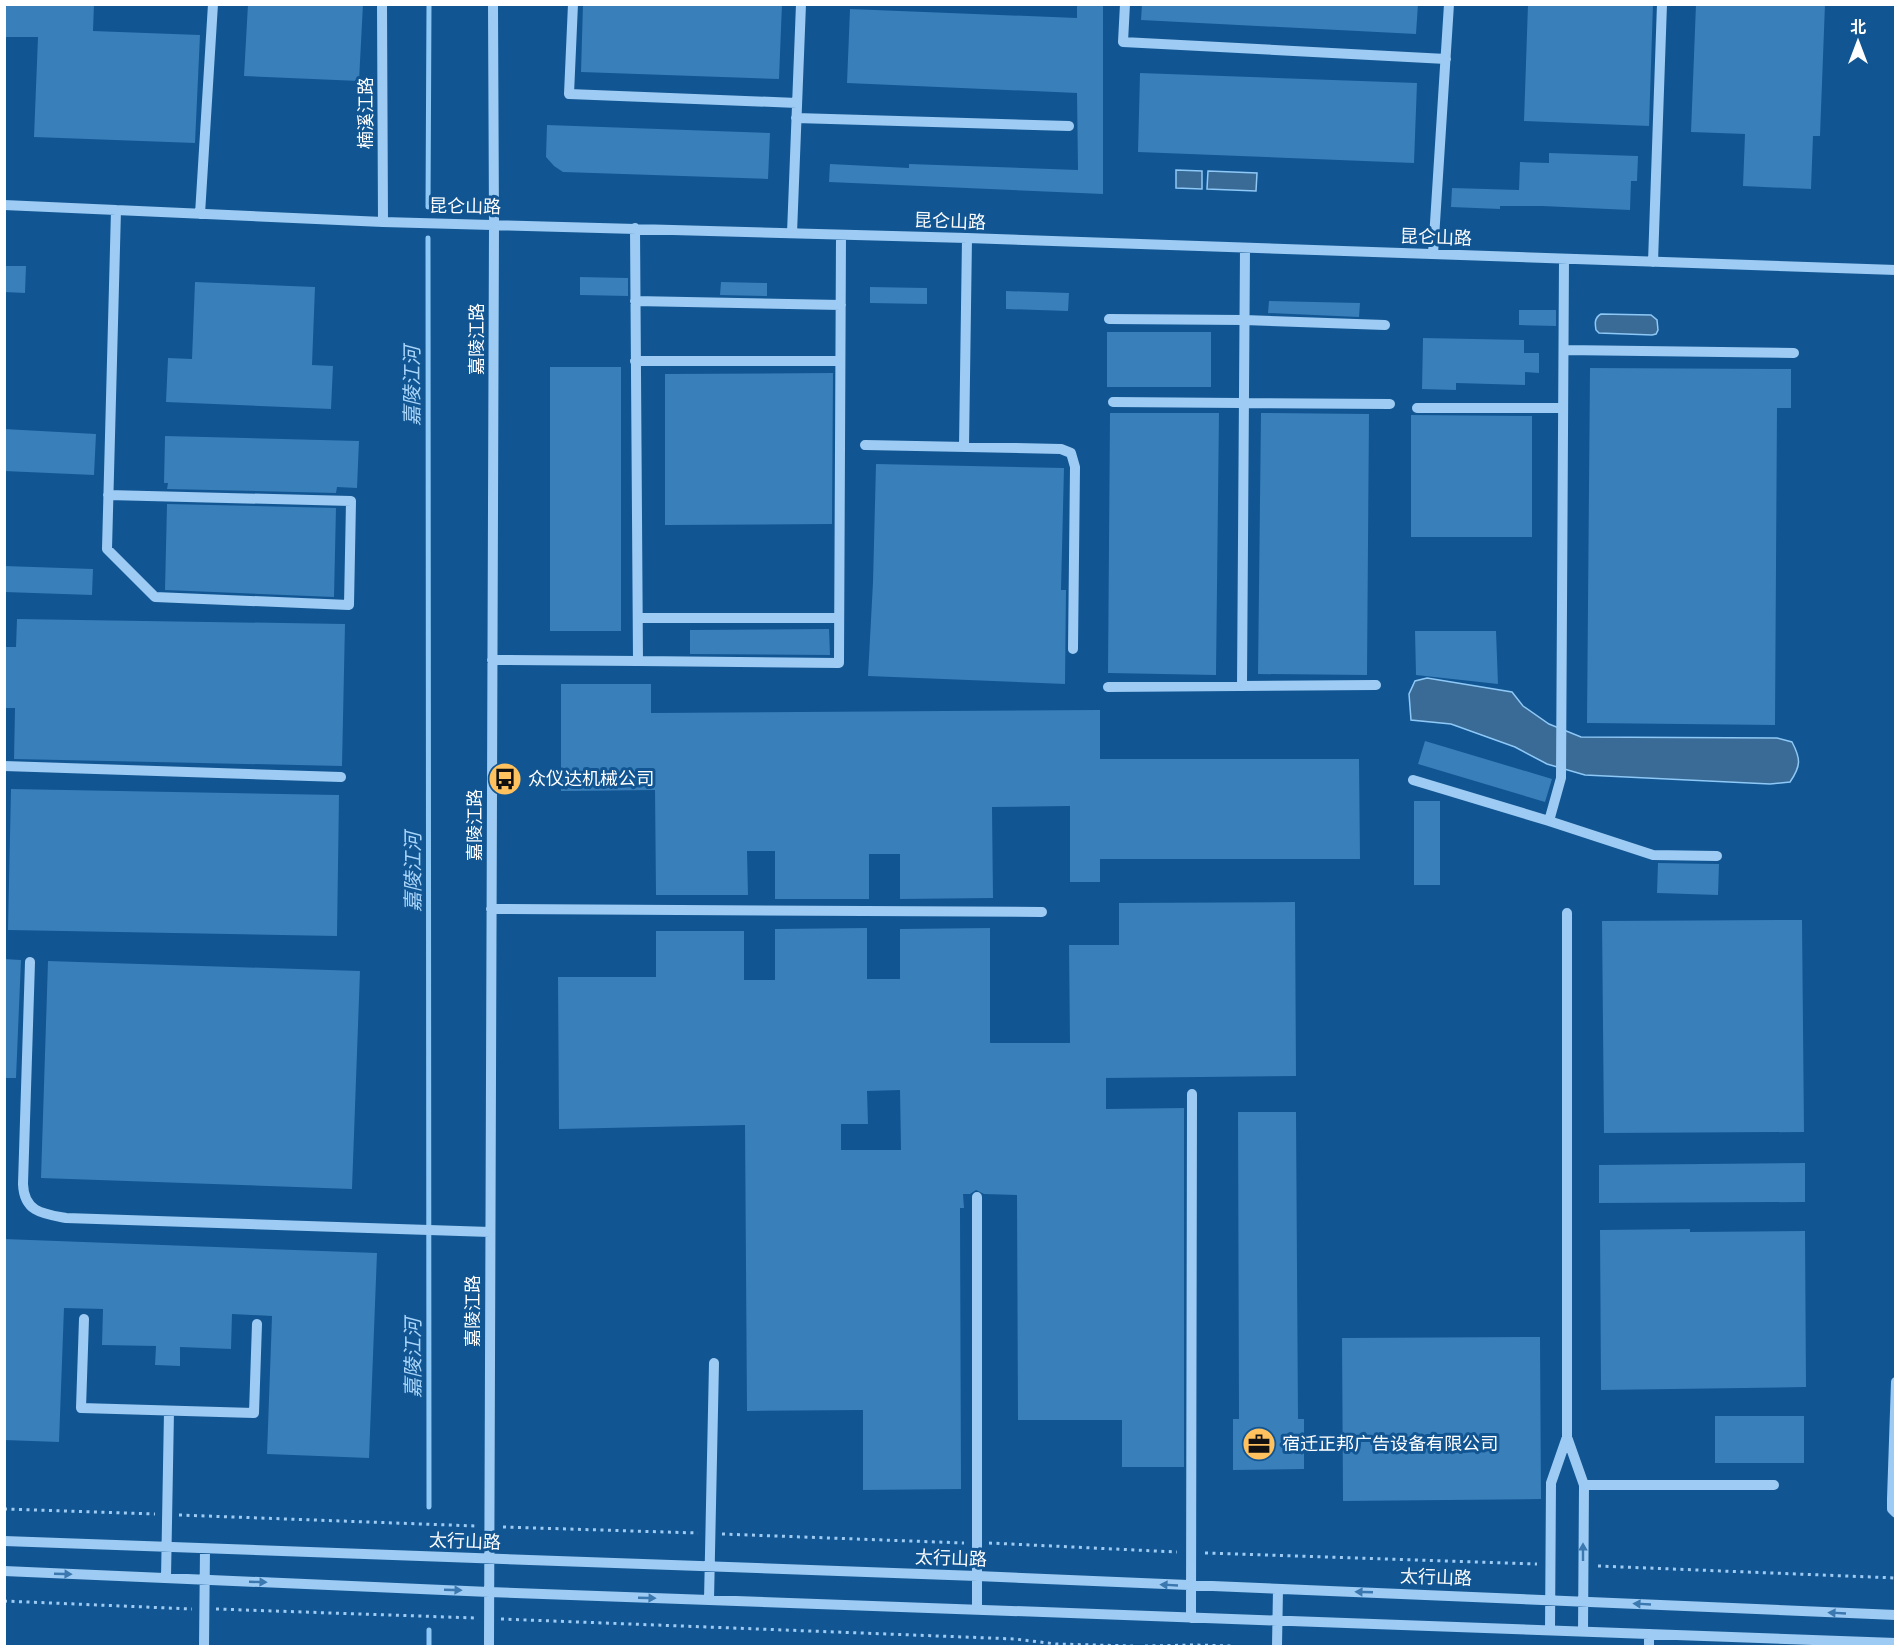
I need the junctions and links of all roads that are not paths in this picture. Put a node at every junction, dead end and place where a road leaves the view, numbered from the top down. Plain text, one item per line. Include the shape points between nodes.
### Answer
1 (213, 4) edge
2 (382, 4) edge
3 (493, 4) edge
4 (573, 4) edge
5 (801, 4) edge
6 (1125, 4) edge
7 (1449, 4) edge
8 (1662, 4) edge
9 (1446, 59) junction
10 (797, 103) junction
11 (796, 118) junction
12 (1069, 126) dead end
13 (4, 205) edge
14 (116, 210) junction
15 (201, 214) junction
16 (383, 222) junction
17 (494, 224) junction
18 (635, 228) junction
19 (792, 233) junction
20 (841, 235) junction
21 (967, 238) junction
22 (1245, 248) junction
23 (1433, 254) junction
24 (1564, 259) junction
25 (1653, 262) junction
26 (1896, 270) edge
27 (635, 301) junction
28 (841, 305) junction
29 (1110, 319) dead end
30 (1244, 320) junction
31 (1384, 325) dead end
32 (1564, 350) junction
33 (1794, 353) dead end
34 (635, 361) junction
35 (840, 361) junction
36 (1113, 402) dead end
37 (1244, 403) junction
38 (1390, 404) dead end
39 (1417, 408) dead end
40 (1563, 408) junction
41 (865, 445) dead end
42 (964, 447) junction
43 (108, 495) junction
44 (638, 618) junction
45 (839, 618) junction
46 (1073, 649) dead end
47 (492, 660) junction
48 (639, 661) junction
49 (1376, 685) dead end
50 (1242, 686) junction
51 (1108, 687) dead end
52 (4, 766) edge
53 (341, 777) dead end
54 (1413, 780) dead end
55 (1549, 821) junction
56 (1717, 856) dead end
57 (491, 909) junction
58 (1042, 912) dead end
59 (1567, 913) dead end
60 (30, 962) dead end
61 (1192, 1094) dead end
62 (977, 1197) dead end
63 (490, 1232) junction
64 (84, 1319) dead end
65 (256, 1324) dead end
66 (714, 1363) dead end
67 (1896, 1382) edge
68 (169, 1410) junction
69 (1567, 1437) junction
70 (1584, 1485) junction
71 (1774, 1485) dead end
72 (1896, 1513) edge
73 (4, 1541) edge
74 (166, 1548) junction
75 (204, 1549) junction
76 (489, 1559) junction
77 (710, 1566) junction
78 (4, 1571) edge
79 (977, 1576) junction
80 (166, 1578) junction
81 (204, 1580) junction
82 (1191, 1586) junction
83 (1278, 1589) junction
84 (489, 1592) junction
85 (1550, 1599) junction
86 (709, 1600) junction
87 (1583, 1601) junction
88 (977, 1610) junction
89 (1896, 1615) edge
90 (1191, 1618) junction
91 (1278, 1621) junction
92 (1550, 1630) junction
93 (1583, 1632) junction
94 (1649, 1634) junction
95 (1896, 1643) edge
96 (204, 1647) edge
97 (489, 1647) edge
98 (1277, 1647) edge
99 (1649, 1647) edge

1 - 15 street
2 - 16 street, 楠溪江路
3 - 17 street, 嘉陵江路
4 - 10 street via 569,94
5 - 10 street
6 - 9 street via 1124,42
7 - 9 street
8 - 25 street
9 - 23 street
10 - 11 street
11 - 12 street
11 - 19 street
13 - 14 street, 昆仑山路
14 - 15 street, 昆仑山路
14 - 43 street
15 - 16 street, 昆仑山路
16 - 17 street, 昆仑山路
17 - 18 street, 昆仑山路
17 - 47 street, 嘉陵江路
18 - 19 street, 昆仑山路
18 - 27 street
19 - 20 street, 昆仑山路
20 - 21 street, 昆仑山路
20 - 28 street
21 - 22 street, 昆仑山路
21 - 42 street
22 - 23 street, 昆仑山路
22 - 30 street
23 - 24 street, 昆仑山路
24 - 25 street, 昆仑山路
24 - 32 street
25 - 26 street, 昆仑山路
27 - 28 street
27 - 34 street
28 - 35 street
29 - 30 street
30 - 31 street
30 - 37 street
32 - 33 street
32 - 40 street
34 - 35 street
34 - 44 street
35 - 45 street
36 - 37 street
37 - 38 street
37 - 50 street
39 - 40 street
40 - 55 street via 1561,778
41 - 42 street
42 - 46 street via 1060,449 1071,453 1075,467
43 - 43 street via 107,549 155,597 349,605 351,501
44 - 45 street
44 - 48 street
45 - 48 street via 839,663
47 - 48 street
47 - 57 street, 嘉陵江路
49 - 50 street
50 - 51 street
52 - 53 street
54 - 55 street
55 - 56 street via 1653,855
57 - 58 street
57 - 63 street, 嘉陵江路
59 - 69 street
60 - 63 street via 23,1184 31,1207 45,1215 66,1218
61 - 82 street
62 - 79 street
63 - 76 street, 嘉陵江路
64 - 68 street via 81,1408
65 - 68 street via 254,1413
66 - 77 street
67 - 72 street via 1892,1499
68 - 74 street
69 - 70 street
69 - 85 street via 1551,1483
70 - 71 street
87 -> 70 street
73 - 74 street, 太行山路
74 - 75 street, 太行山路
74 - 80 street
75 - 76 street, 太行山路
75 - 81 street
76 - 77 street, 太行山路
76 - 84 street, 嘉陵江路
77 - 79 street, 太行山路
77 - 86 street
78 -> 80 street
82 -> 79 street, 太行山路
79 - 88 street
80 - 81 street
81 -> 84 street
81 - 96 street
82 - 83 street, 太行山路
82 - 90 street
85 -> 83 street, 太行山路
83 - 91 street
84 -> 86 street
84 - 97 street, 嘉陵江路
85 - 87 street, 太行山路
85 - 92 street
86 - 88 street
89 -> 87 street, 太行山路
87 - 93 street
88 - 90 street
90 - 91 street
91 - 92 street
91 - 98 street
92 - 93 street
93 - 94 street
94 - 95 street
94 - 99 street

